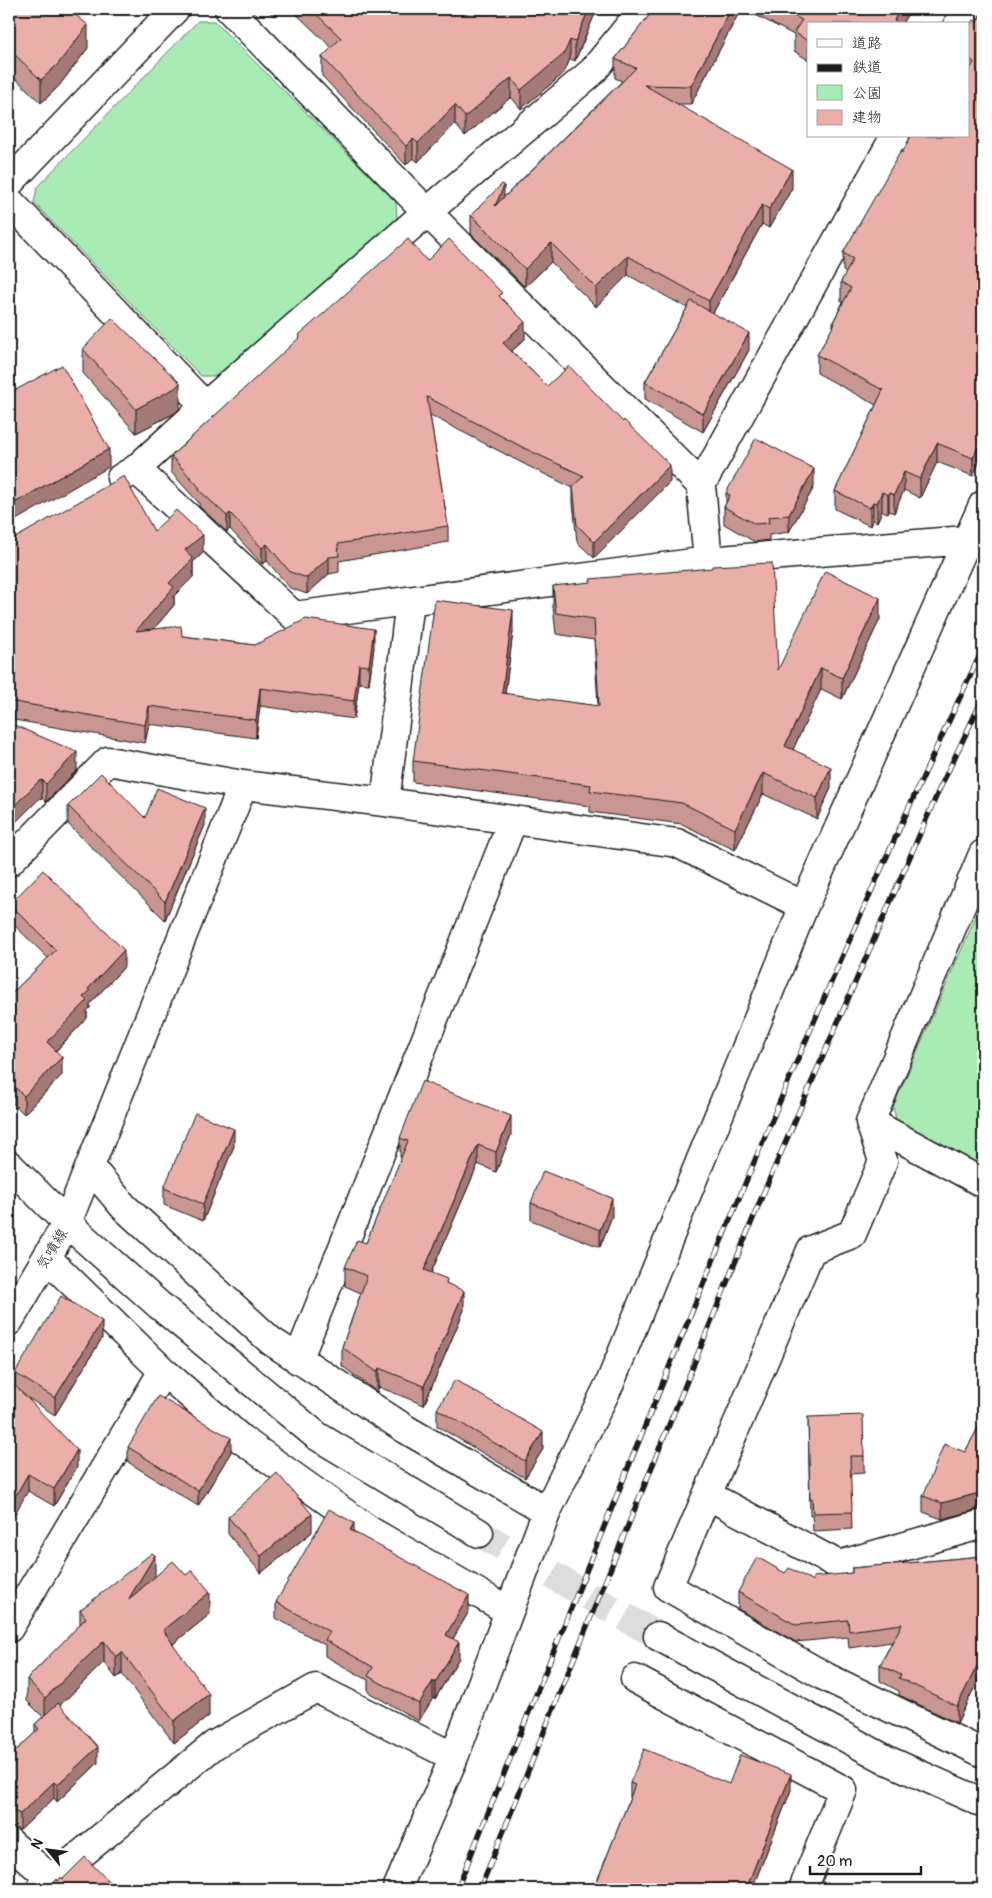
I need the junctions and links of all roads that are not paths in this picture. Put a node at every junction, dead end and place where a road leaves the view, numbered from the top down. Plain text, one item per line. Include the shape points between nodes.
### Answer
1 (175, 9) edge
2 (228, 9) edge
3 (643, 9) edge
4 (966, 9) edge
5 (959, 22) edge
6 (895, 138) edge
7 (9, 183) edge
8 (9, 201) edge
9 (428, 212) junction
10 (205, 406) junction
11 (136, 469) junction
12 (701, 485) junction
13 (102, 488) edge
14 (983, 505) edge
15 (966, 540) junction
16 (708, 561) junction
17 (410, 601) junction
18 (243, 785) junction
19 (385, 802) junction
20 (513, 820) junction
21 (983, 854) edge
22 (9, 862) edge
23 (804, 906) junction
24 (870, 1122) junction
25 (9, 1164) edge
26 (91, 1168) junction
27 (983, 1183) edge
28 (67, 1223) junction
29 (47, 1258) junction
30 (9, 1321) edge
31 (298, 1360) junction
32 (163, 1371) junction
33 (707, 1495) junction
34 (547, 1511) junction
35 (983, 1524) edge
36 (480, 1533) tunnel mouth
37 (509, 1611) junction
38 (9, 1628) edge
39 (658, 1636) tunnel mouth
40 (635, 1679) dead end
41 (983, 1753) edge
42 (454, 1757) junction
43 (983, 1803) edge
44 (9, 1842) edge
45 (46, 1884) edge
46 (397, 1889) edge
47 (803, 1889) edge

1 - 7 street
2 - 9 street
3 - 9 street via 593,71
4 - 5 street
6 - 12 street
8 - 10 street
9 - 10 street
9 - 12 street
10 - 11 street
11 - 13 street
11 - 17 street via 294,616
12 - 16 street
14 - 15 street
15 - 16 street
15 - 23 street
16 - 17 street
17 - 19 street
18 - 19 street
18 - 22 street via 108,761
18 - 26 street
19 - 20 street
20 - 23 street via 677,843
20 - 31 street
21 - 24 street
23 - 34 street via 610,1383
24 - 27 street
24 - 33 street via 883,1161 852,1234 811,1250
25 - 28 street, 気噴線
26 - 28 street
26 - 31 street via 124,1207 271,1341
28 - 29 street, 気噴線
28 - 36 street via 159,1305 317,1436
29 - 30 street, 気噴線
29 - 32 street
31 - 34 street via 407,1430
32 - 37 street via 241,1439 370,1531
32 - 38 street
33 - 35 street via 838,1565
33 - 41 street via 668,1587 826,1677
34 - 37 street
37 - 42 street
39 - 43 street via 887,1760
40 - 47 street via 842,1790
42 - 45 street via 316,1688 214,1745
42 - 46 street
44 - 45 street

